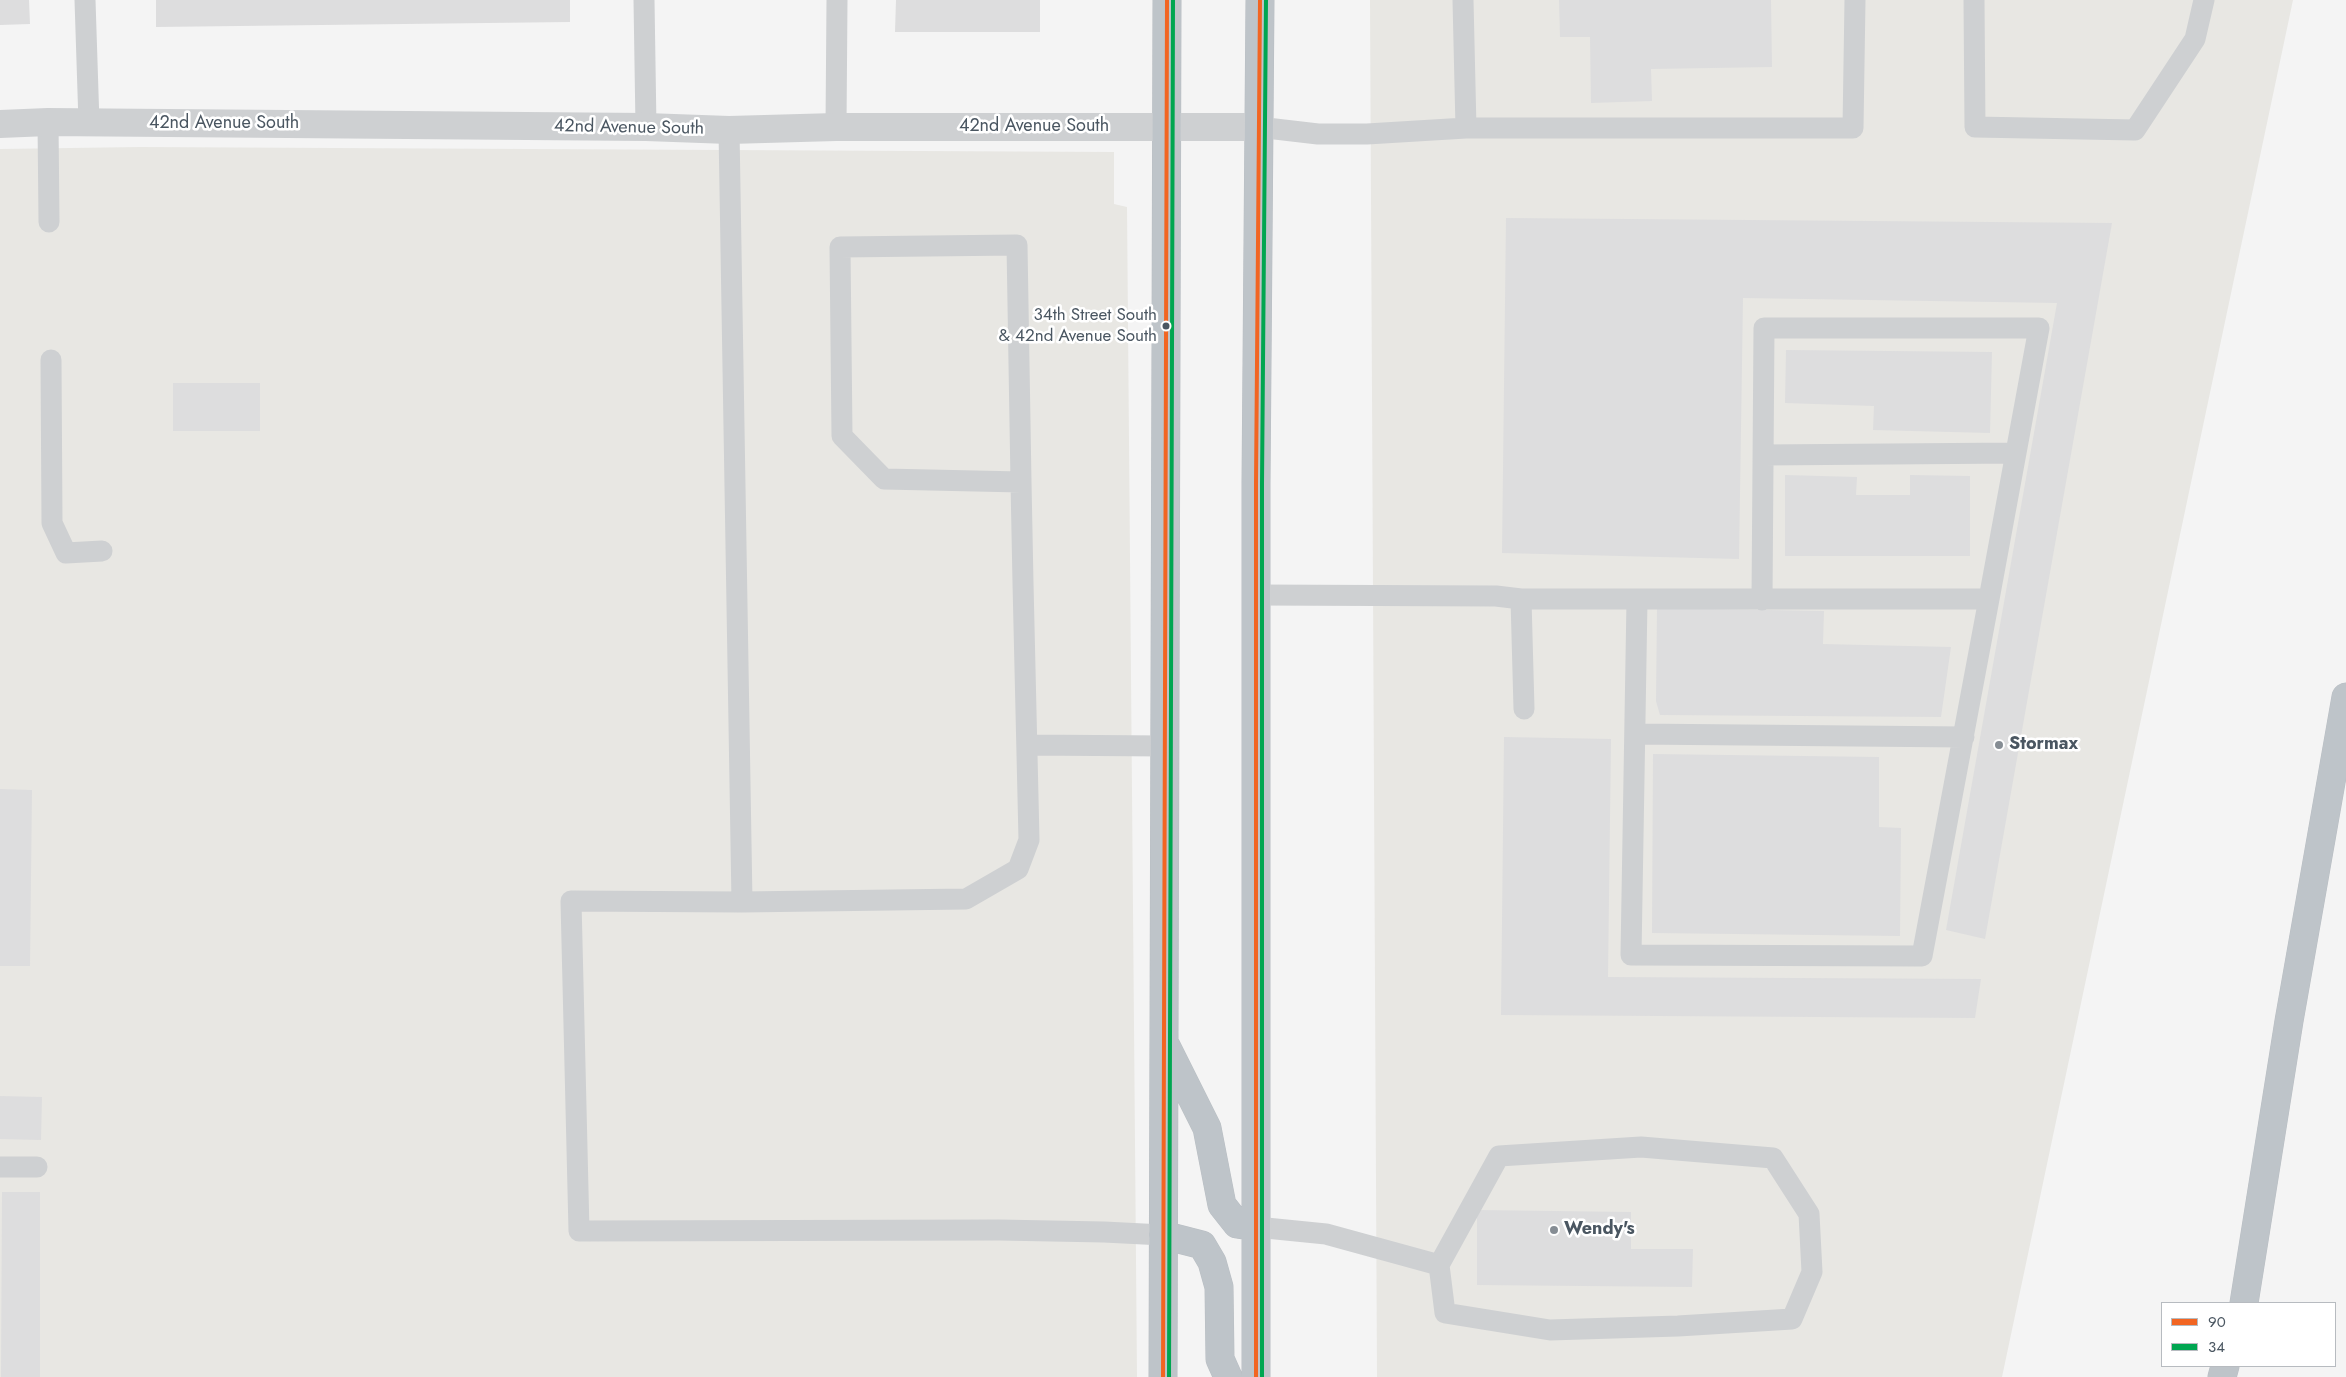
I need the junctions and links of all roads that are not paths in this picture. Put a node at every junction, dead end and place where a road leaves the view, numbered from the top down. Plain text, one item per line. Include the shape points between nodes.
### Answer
1 (85, 0) edge
2 (644, 0) edge
3 (837, 0) edge
4 (1168, 0) edge
5 (1260, 0) edge
6 (1463, 0) edge
7 (1855, 0) edge
8 (1974, 0) edge
9 (2204, 0) edge
10 (48, 122) junction
11 (89, 123) junction
12 (0, 124) edge
13 (646, 127) junction
14 (836, 128) junction
15 (1166, 128) junction
16 (1258, 128) junction
17 (1466, 128) junction
18 (729, 130) junction
19 (49, 222) dead end
20 (51, 360) dead end
21 (2016, 453) junction
22 (1763, 455) junction
23 (1022, 482) junction
24 (102, 551) dead end
25 (1257, 595) junction
26 (1521, 599) junction
27 (1989, 599) junction
28 (1637, 600) junction
29 (1762, 600) junction
30 (2346, 697) edge
31 (1524, 709) dead end
32 (1635, 734) junction
33 (1964, 737) junction
34 (1027, 745) junction
35 (1165, 746) junction
36 (742, 902) junction
37 (1163, 1040) junction
38 (0, 1167) edge
39 (36, 1167) dead end
40 (1256, 1228) junction
41 (1163, 1235) junction
42 (1439, 1265) junction
43 (2242, 1302) edge
44 (1163, 1377) edge
45 (1228, 1377) edge
46 (1256, 1377) edge

1 - 11 lane
2 - 13 lane
3 - 14 lane
4 - 15 highway
5 - 16 highway
6 - 17 lane
7 - 17 lane via 1853,128
8 - 9 lane via 1975,128 2135,130 2195,39
10 - 11 street, 42nd Avenue South
10 - 12 street, 42nd Avenue South
10 - 19 lane
11 - 13 street, 42nd Avenue South
13 - 18 street, 42nd Avenue South
14 - 15 street, 42nd Avenue South
14 - 18 street, 42nd Avenue South
15 - 16 street, 42nd Avenue South
15 - 35 highway
16 - 17 lane via 1318,134 1366,134
16 - 25 highway
18 - 36 lane
20 - 24 lane via 52,523 66,553
21 - 22 lane
21 - 22 lane via 2039,328 1764,328
21 - 27 lane
22 - 29 lane
23 - 23 lane via 1017,245 840,247 842,436 884,480
23 - 34 lane
25 - 26 lane via 1496,596
25 - 40 highway
26 - 28 lane
26 - 31 lane
27 - 29 lane
27 - 33 lane
28 - 29 lane
28 - 32 lane
30 - 43 highway
32 - 33 lane
32 - 33 lane via 1631,955 1922,956
34 - 35 lane
34 - 36 lane via 1029,840 1018,869 966,899
35 - 37 highway
36 - 41 lane via 571,901 578,1231 999,1230
37 - 40 highway via 1208,1128 1222,1206 1237,1224
37 - 41 highway
38 - 39 lane
40 - 42 lane via 1326,1234
40 - 46 highway
41 - 44 highway
41 - 45 highway via 1202,1245 1212,1262 1219,1287 1220,1359
42 - 42 lane via 1445,1313 1550,1330 1792,1319 1812,1272 1809,1214 1773,1158 1641,1147 1499,1156

